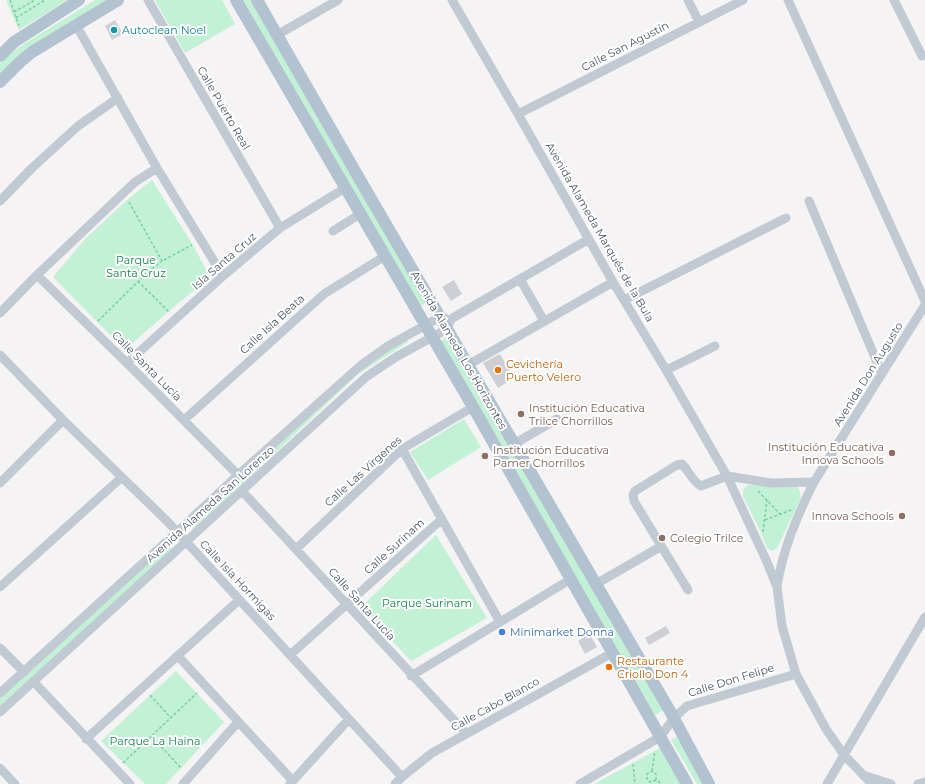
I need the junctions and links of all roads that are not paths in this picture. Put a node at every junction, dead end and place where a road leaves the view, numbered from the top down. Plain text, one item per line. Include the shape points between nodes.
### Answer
1 (79, 0) edge
2 (118, 0) edge
3 (148, 0) edge
4 (236, 0) edge
5 (257, 0) edge
6 (338, 0) edge
7 (452, 0) edge
8 (688, 0) edge
9 (742, 0) edge
10 (788, 0) edge
11 (894, 0) edge
12 (699, 22) junction
13 (76, 25) junction
14 (277, 35) junction
15 (0, 56) edge
16 (922, 56) dead end
17 (0, 82) edge
18 (118, 98) junction
19 (518, 114) junction
20 (157, 168) junction
21 (345, 188) junction
22 (0, 201) edge
23 (809, 201) dead end
24 (360, 214) junction
25 (786, 218) dead end
26 (280, 228) junction
27 (333, 231) dead end
28 (589, 239) junction
29 (385, 256) junction
30 (37, 275) junction
31 (223, 276) junction
32 (520, 279) junction
33 (613, 282) junction
34 (624, 300) junction
35 (925, 301) edge
36 (925, 305) edge
37 (0, 313) edge
38 (544, 321) junction
39 (446, 322) junction
40 (425, 325) junction
41 (432, 337) junction
42 (715, 346) dead end
43 (0, 355) edge
44 (127, 363) junction
45 (468, 365) junction
46 (666, 370) junction
47 (882, 374) junction
48 (473, 407) junction
49 (63, 420) junction
50 (184, 420) junction
51 (557, 420) dead end
52 (514, 444) junction
53 (402, 450) junction
54 (238, 475) junction
55 (727, 476) junction
56 (122, 477) junction
57 (2, 478) edge
58 (814, 482) junction
59 (242, 491) junction
60 (442, 519) junction
61 (177, 532) junction
62 (186, 542) junction
63 (660, 547) junction
64 (296, 550) junction
65 (571, 579) junction
66 (596, 584) junction
67 (0, 587) edge
68 (777, 587) junction
69 (688, 590) dead end
70 (239, 600) junction
71 (347, 605) junction
72 (925, 618) edge
73 (500, 622) junction
74 (0, 648) edge
75 (612, 653) junction
76 (178, 656) junction
77 (290, 656) junction
78 (24, 672) junction
79 (796, 674) junction
80 (411, 676) junction
81 (33, 681) junction
82 (0, 693) edge
83 (0, 712) edge
84 (674, 718) junction
85 (349, 719) junction
86 (238, 722) junction
87 (466, 733) junction
88 (86, 739) junction
89 (656, 739) junction
90 (844, 754) junction
91 (0, 768) edge
92 (862, 774) junction
93 (402, 777) junction
94 (925, 782) edge
95 (291, 783) edge
96 (15, 784) edge
97 (130, 784) edge
98 (183, 784) edge
99 (395, 784) edge
100 (580, 784) edge
101 (687, 784) edge
102 (709, 784) edge
103 (827, 784) edge
104 (872, 784) edge
105 (891, 784) edge
106 (918, 784) edge

1 - 15 main road via 14,42
2 - 13 main road
3 - 26 street, Calle Puerto Real
4 - 21 main road, Avenida Alameda Los Horizontes
5 - 14 main road, Avenida Alameda Los Horizontes
6 - 14 street
7 - 19 street, Avenida Alameda Marqués de la Bula
8 - 12 street
9 - 12 street, Calle San Agustín
10 - 35 street
11 - 16 street
12 - 19 street, Calle San Agustín
13 - 17 main road via 32,52
13 - 18 street
14 - 39 main road, Avenida Alameda Los Horizontes
18 - 20 street
18 - 22 street via 78,126
19 - 28 street, Avenida Alameda Marqués de la Bula
20 - 30 street via 134,182
20 - 31 street
21 - 24 main road, Avenida Alameda Los Horizontes
21 - 26 street, Isla Santa Cruz
23 - 47 street
24 - 27 street
24 - 29 main road, Avenida Alameda Los Horizontes
25 - 34 street
26 - 31 street, Isla Santa Cruz
28 - 32 street
28 - 33 street, Avenida Alameda Marqués de la Bula
29 - 40 main road, Avenida Alameda Los Horizontes
29 - 50 street, Calle Isla Beata via 324,294
30 - 37 street
30 - 44 street, Calle Santa Lucía
31 - 44 street, Isla Santa Cruz
32 - 38 street
32 - 39 street
33 - 34 street, Avenida Alameda Marqués de la Bula
33 - 38 street
34 - 46 street, Avenida Alameda Marqués de la Bula
36 - 47 street, Avenida Don Augusto
38 - 45 street
39 - 40 street, Avenida Alameda San Lorenzo
39 - 41 street, Avenida Alameda San Lorenzo
39 - 45 main road, Avenida Alameda Los Horizontes
40 - 41 main road, Avenida Alameda Los Horizontes
40 - 54 street, Avenida Alameda San Lorenzo via 360,366
41 - 48 main road, Avenida Alameda Los Horizontes
41 - 59 street, Avenida Alameda San Lorenzo via 366,377
42 - 46 street
43 - 49 street, Calle Isla Hormigas
44 - 50 street, Calle Santa Lucía
45 - 52 main road, Avenida Alameda Los Horizontes
46 - 55 street, Avenida Alameda Marqués de la Bula
47 - 58 street, Avenida Don Augusto
48 - 53 street, Calle Las Vírgenes
48 - 65 main road, Avenida Alameda Los Horizontes
49 - 56 street, Calle Isla Hormigas
49 - 57 street
50 - 54 street, Calle Santa Lucía
51 - 52 street
52 - 66 main road, Avenida Alameda Los Horizontes
53 - 60 street
53 - 64 street, Calle Las Vírgenes
54 - 61 street, Avenida Alameda San Lorenzo
55 - 58 street via 780,483
55 - 63 street via 701,486 682,464 635,491 634,502
55 - 68 street, Avenida Alameda Marqués de la Bula
56 - 61 street, Calle Isla Hormigas
56 - 67 street
58 - 68 street, Avenida Don Augusto via 786,546 780,564
59 - 62 street, Avenida Alameda San Lorenzo
59 - 64 street, Calle Santa Lucía
60 - 71 street, Calle Surinam
60 - 73 street
61 - 62 street, Calle Isla Hormigas
61 - 78 street, Avenida Alameda San Lorenzo
62 - 70 street, Calle Isla Hormigas
62 - 81 street, Avenida Alameda San Lorenzo
63 - 66 street
63 - 69 street
64 - 71 street, Calle Santa Lucía
65 - 73 street
65 - 75 main road, Avenida Alameda Los Horizontes
66 - 84 main road, Avenida Alameda Los Horizontes
68 - 79 street, Avenida Alameda Marqués de la Bula via 782,626
70 - 76 street
70 - 77 street, Calle Isla Hormigas
71 - 77 street, Calle Surinam
71 - 80 street, Calle Santa Lucía
72 - 90 street
73 - 80 street
74 - 78 street
75 - 87 street, Calle Cabo Blanco
75 - 89 main road, Avenida Alameda Los Horizontes
76 - 86 street
76 - 88 street
77 - 85 street, Calle Isla Hormigas
78 - 82 street, Avenida Alameda San Lorenzo
79 - 84 street, Calle Don Felipe via 687,706
79 - 90 street, Avenida Alameda Marqués de la Bula via 826,729
80 - 87 street, Calle Santa Lucía
81 - 83 street, Avenida Alameda San Lorenzo
81 - 88 street
84 - 89 street, Calle Don Felipe
84 - 102 main road, Avenida Alameda Los Horizontes
85 - 93 street, Calle Isla Hormigas
85 - 95 street
86 - 95 street
86 - 98 street
87 - 93 street, Calle Cabo Blanco via 432,753
88 - 97 street
89 - 100 street, Calle Don Felipe
89 - 101 main road, Avenida Alameda Los Horizontes
90 - 92 street, Avenida Alameda Marqués de la Bula
90 - 103 street
91 - 96 street
92 - 104 street, Avenida Alameda Marqués de la Bula
92 - 105 street, Avenida Alameda Marqués de la Bula
93 - 99 street, Calle Cabo Blanco
94 - 106 street

